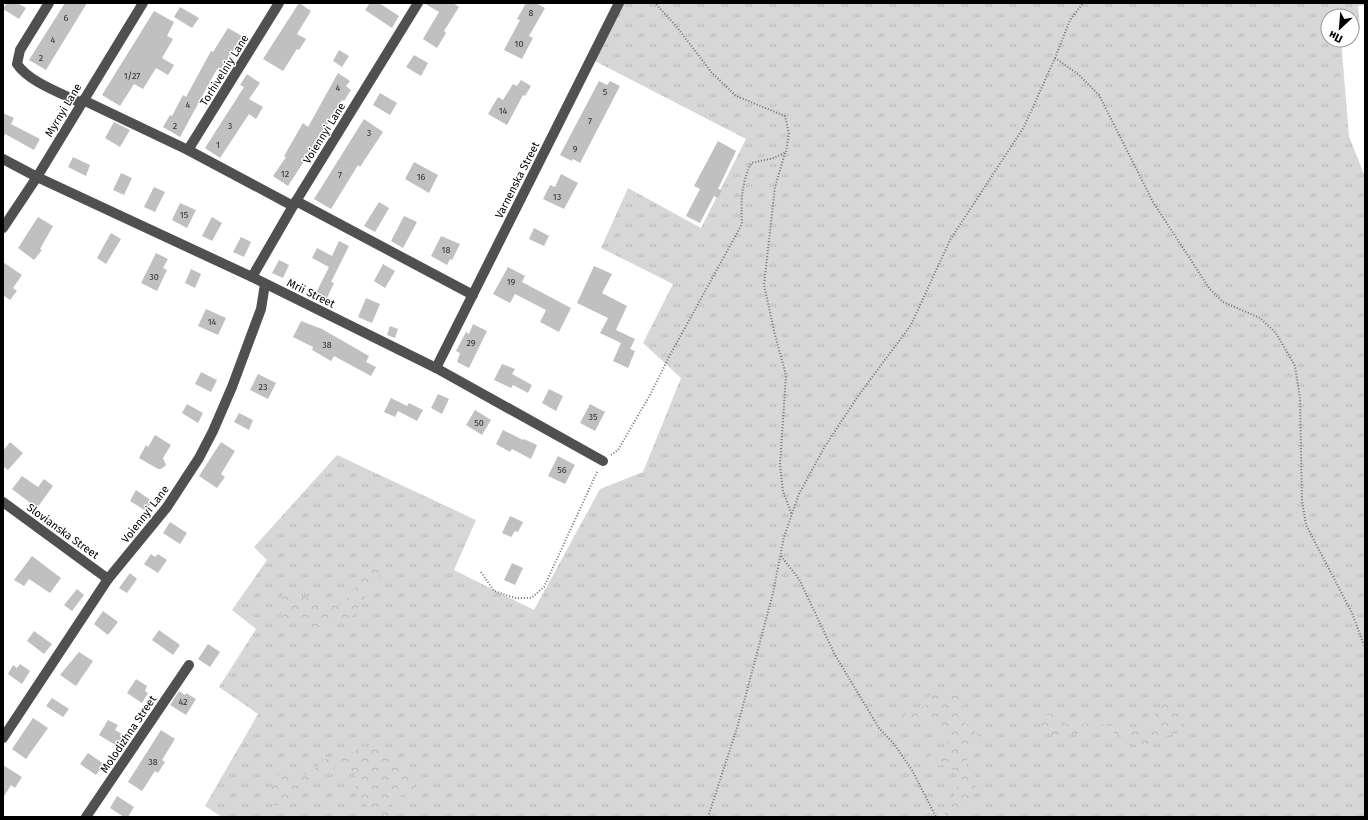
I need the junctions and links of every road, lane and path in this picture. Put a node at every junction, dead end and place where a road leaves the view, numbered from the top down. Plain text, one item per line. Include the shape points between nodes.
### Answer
1 (49, 3) edge
2 (143, 3) edge
3 (279, 3) edge
4 (418, 3) edge
5 (619, 3) edge
6 (655, 3) edge
7 (1083, 3) edge
8 (1056, 58) junction
9 (82, 101) junction
10 (188, 150) junction
11 (786, 152) junction
12 (3, 159) edge
13 (37, 177) junction
14 (295, 204) junction
15 (3, 228) edge
16 (252, 277) junction
17 (266, 284) junction
18 (473, 295) junction
19 (436, 368) junction
20 (603, 461) junction
21 (3, 502) edge
22 (792, 515) junction
23 (781, 556) junction
24 (481, 572) dead end
25 (108, 579) junction
26 (1365, 648) edge
27 (189, 665) dead end
28 (3, 738) edge
29 (86, 817) edge
30 (708, 817) edge
31 (936, 817) edge

1 - 9 street via 20,50 17,64 30,76
2 - 9 street, Myrnyi Lane
3 - 10 street, Torhivelniy Lane
4 - 14 street, Voiennyi Lane
5 - 18 street, Varnenska Street
6 - 11 path via 712,73 736,96 785,116 790,134
7 - 8 path via 1070,20
8 - 22 path via 1024,127 950,240 911,325 858,396 824,448 799,494
8 - 26 path via 1078,74 1099,95 1153,202 1209,288 1223,302 1260,318 1276,333 1295,366 1300,398 1302,501 1306,525 1352,613
9 - 10 street
9 - 13 street, Myrnyi Lane
10 - 14 street
11 - 20 path via 774,158 751,163 744,180 742,224 618,450
11 - 22 path via 774,187 764,285 786,375 780,465 783,492
12 - 13 street, Mrii Street
13 - 15 street, Myrnyi Lane
13 - 16 street, Mrii Street
14 - 16 street, Voiennyi Lane
14 - 18 street
16 - 17 street, Mrii Street
17 - 19 street, Mrii Street
17 - 25 street, Voiennyi Lane via 261,310 222,412 203,451 168,507
18 - 19 street, Varnenska Street
19 - 20 street, Mrii Street
20 - 24 path via 544,587 531,598 515,598 494,591
21 - 25 street, Slovianska Street
22 - 23 path via 784,537
23 - 30 path via 738,728
23 - 31 path via 799,579 838,662 880,728 912,770
25 - 28 street, Voiennyi Lane
27 - 29 street, Molodizhna Street

